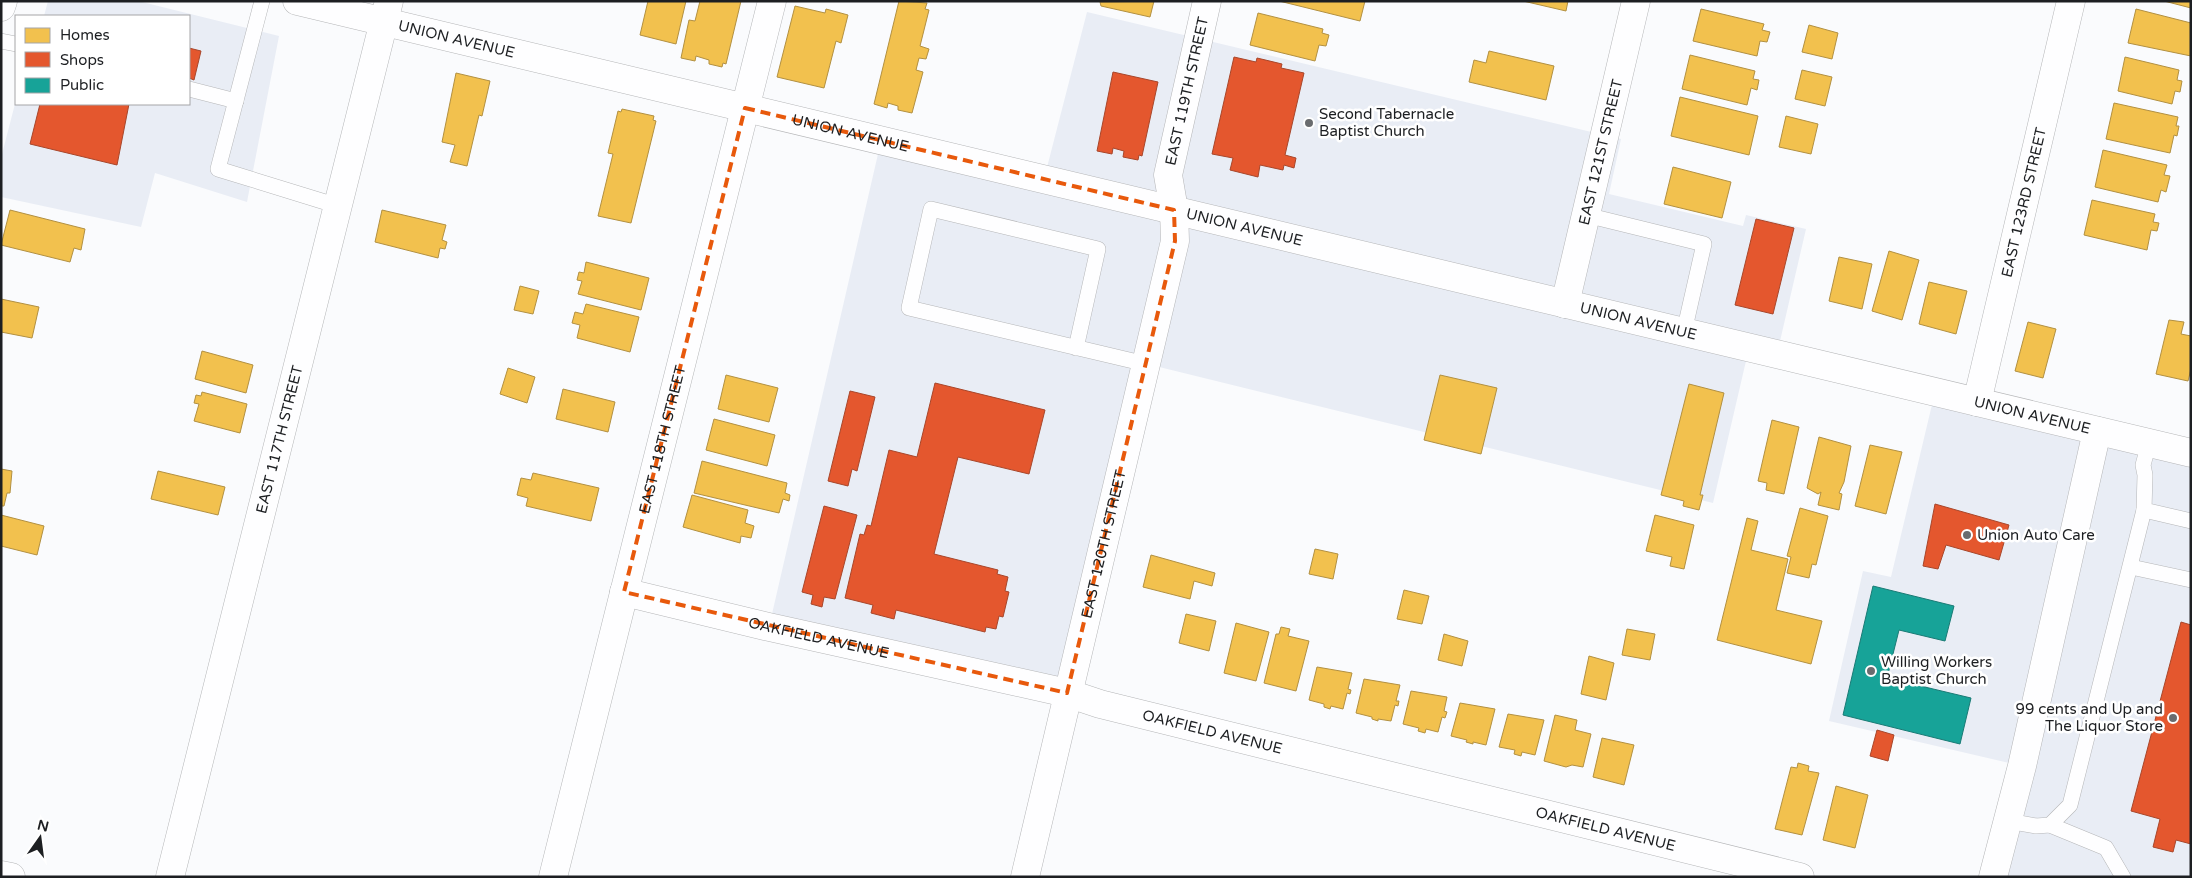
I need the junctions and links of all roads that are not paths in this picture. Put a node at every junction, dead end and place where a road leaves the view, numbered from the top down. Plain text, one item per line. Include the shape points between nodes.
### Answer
1 (262, 1) edge
2 (296, 1) edge
3 (772, 1) edge
4 (1207, 1) edge
5 (1636, 1) edge
6 (2071, 1) edge
7 (386, 12) edge
8 (1, 41) edge
9 (15, 44) edge
10 (190, 89) edge
11 (236, 102) junction
12 (745, 108) junction
13 (338, 206) junction
14 (1174, 210) junction
15 (1586, 215) junction
16 (1564, 304) junction
17 (1684, 332) junction
18 (1076, 348) junction
19 (1146, 364) junction
20 (1977, 402) junction
21 (2097, 431) junction
22 (2149, 444) junction
23 (2191, 453) edge
24 (2144, 510) junction
25 (2191, 521) edge
26 (2131, 567) junction
27 (2191, 580) edge
28 (624, 592) junction
29 (1067, 693) junction
30 (2008, 821) junction
31 (2050, 825) junction
32 (1, 875) edge
33 (11, 877) edge
34 (170, 877) edge
35 (554, 877) edge
36 (1025, 877) edge
37 (1800, 877) edge
38 (1993, 877) edge
39 (2123, 877) edge

1 - 11 lane
2 - 7 street, UNION AVENUE
3 - 12 street, EAST 118TH STREET
4 - 14 street, EAST 119TH STREET via 1168,175
5 - 15 street, EAST 121ST STREET
6 - 20 street, EAST 123RD STREET
7 - 12 street, UNION AVENUE
7 - 13 street, EAST 117TH STREET
8 - 9 lane
10 - 11 lane
11 - 13 lane via 218,169
12 - 14 street, UNION AVENUE
12 - 28 street, EAST 118TH STREET
13 - 34 street, EAST 117TH STREET
14 - 16 street, UNION AVENUE
14 - 19 street, EAST 120TH STREET via 1175,241
15 - 16 street, EAST 121ST STREET
15 - 17 lane via 1704,244
16 - 17 street, UNION AVENUE
17 - 20 street, UNION AVENUE
18 - 18 lane via 909,308 931,209 1098,249
18 - 19 lane
19 - 29 street, EAST 120TH STREET
20 - 21 street, UNION AVENUE
21 - 22 street, UNION AVENUE
21 - 30 street
22 - 23 street, UNION AVENUE
22 - 24 lane via 2143,465
24 - 25 lane
24 - 26 lane
26 - 27 lane
26 - 31 lane via 2070,805
28 - 29 street, OAKFIELD AVENUE
28 - 35 street, EAST 118TH STREET
29 - 36 street, EAST 120TH STREET
29 - 37 street, OAKFIELD AVENUE via 1100,704
30 - 31 lane
30 - 38 street
31 - 39 lane via 2106,848
32 - 33 street

